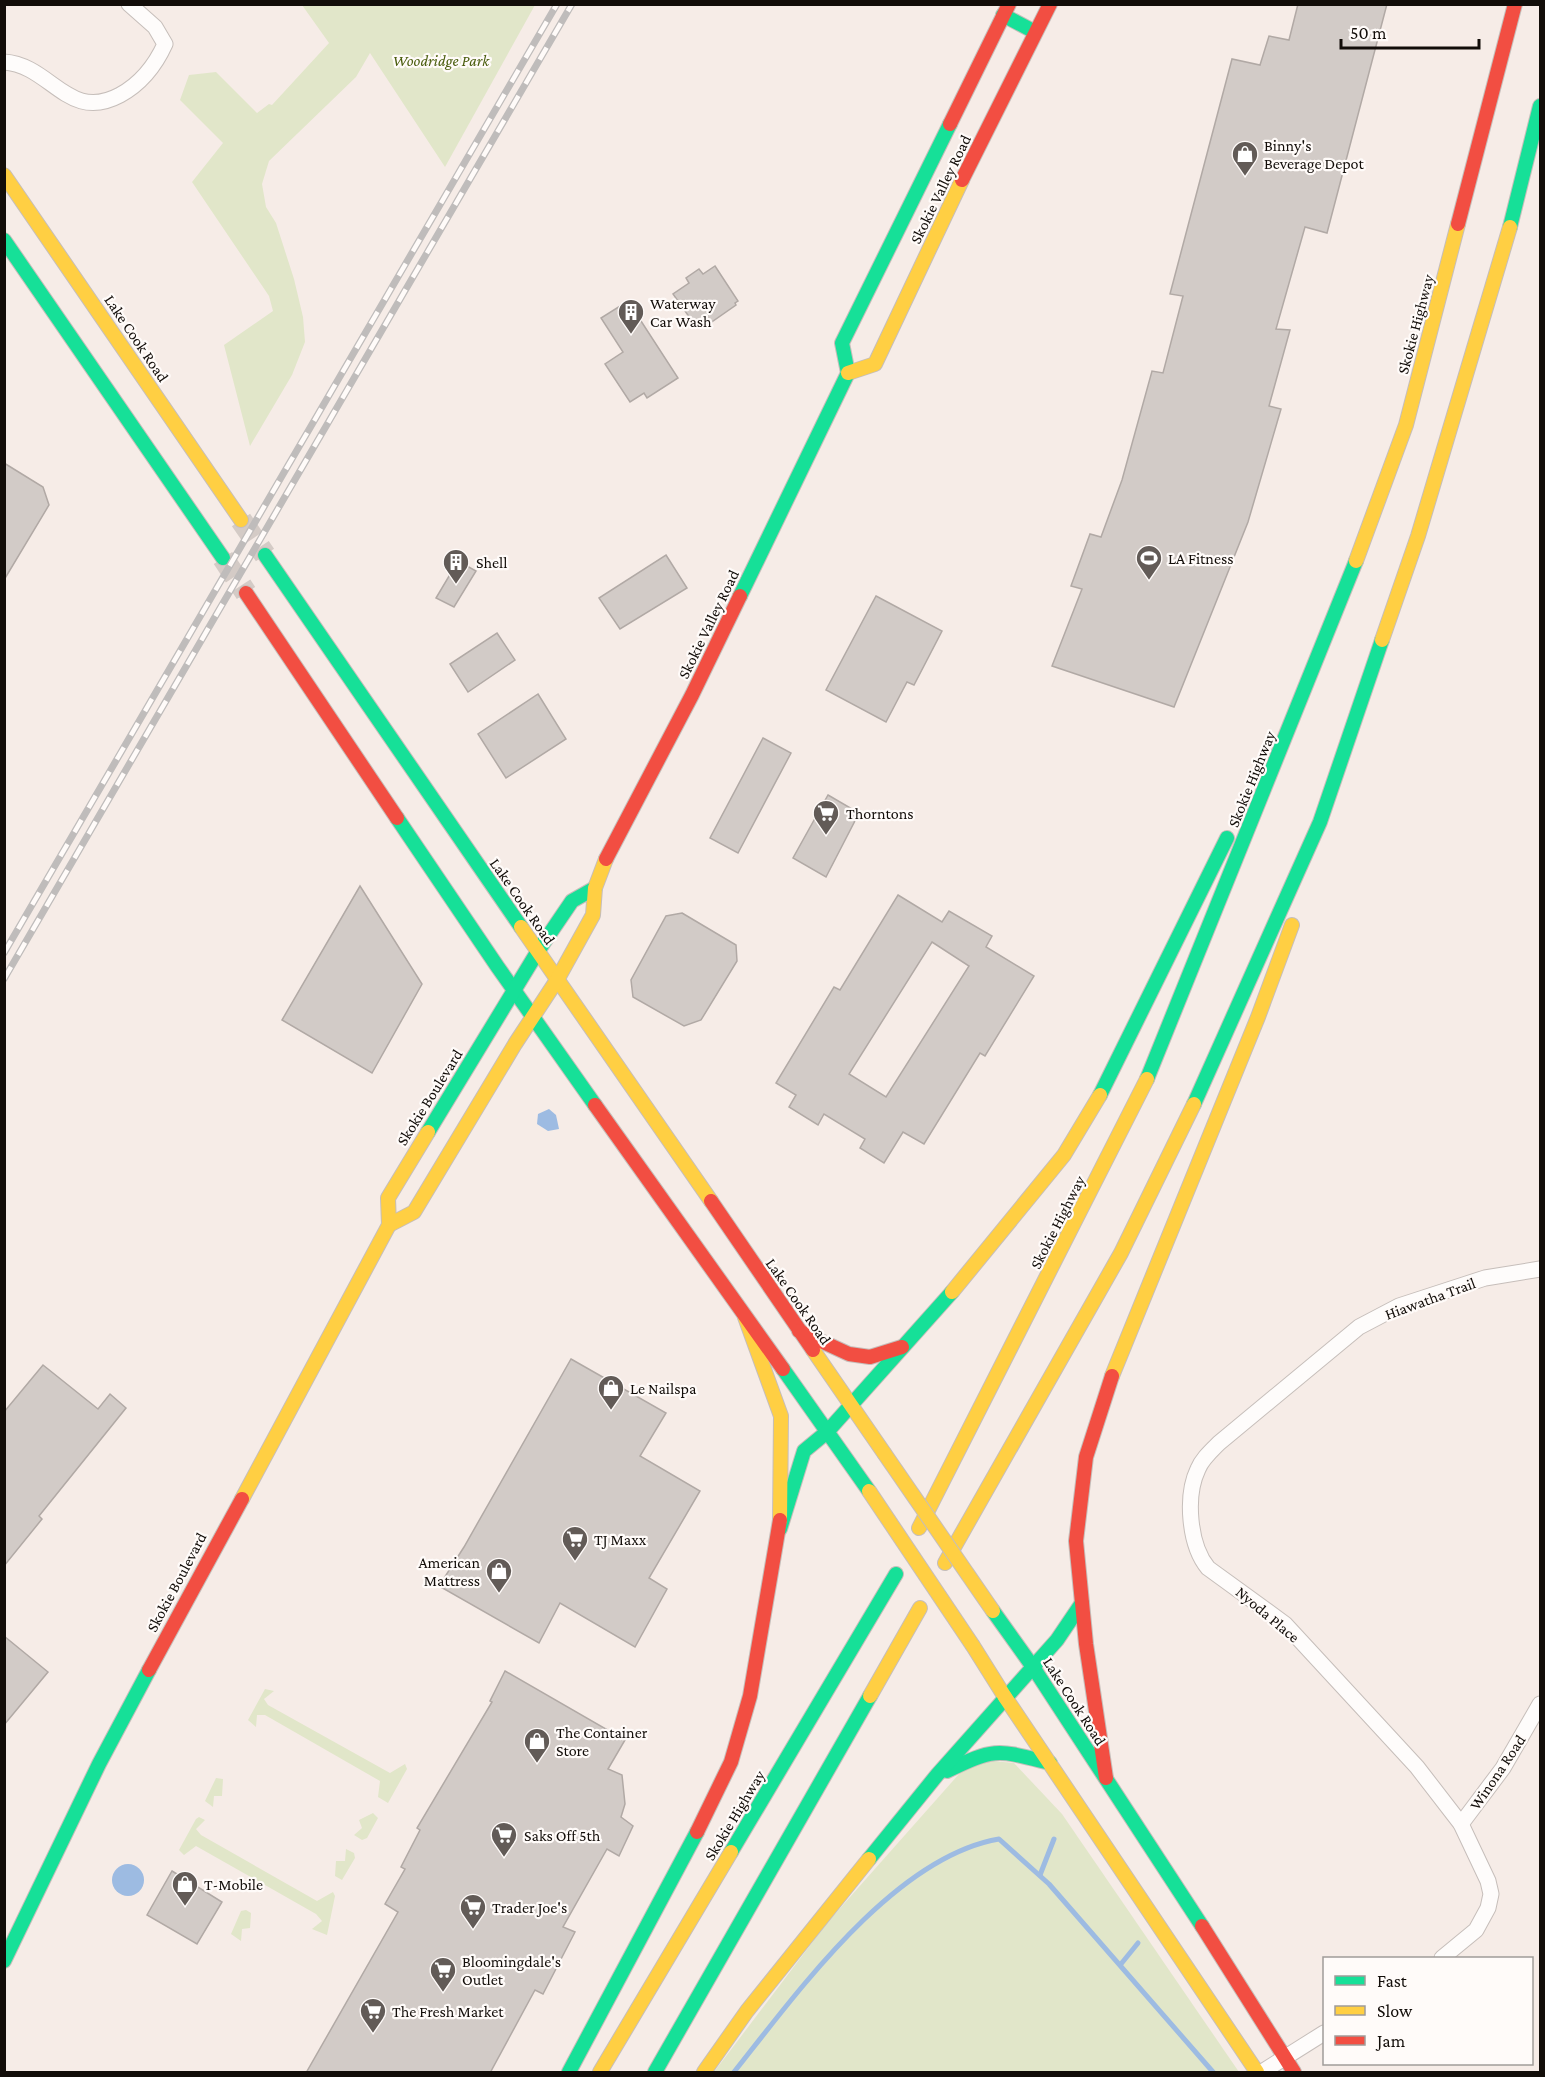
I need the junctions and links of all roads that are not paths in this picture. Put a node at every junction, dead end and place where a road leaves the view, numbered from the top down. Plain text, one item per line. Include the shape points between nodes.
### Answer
1 (129, 4) edge
2 (1050, 4) edge
3 (1515, 4) edge
4 (1006, 10) edge
5 (1035, 32) junction
6 (10, 62) edge
7 (4, 75) edge
8 (1540, 106) edge
9 (1540, 153) edge
10 (4, 175) edge
11 (4, 240) edge
12 (1507, 241) junction
13 (848, 373) junction
14 (241, 520) tunnel mouth
15 (265, 555) tunnel mouth
16 (223, 558) tunnel mouth
17 (246, 593) tunnel mouth
18 (1342, 599) junction
19 (1320, 822) junction
20 (596, 888) junction
21 (538, 951) junction
22 (557, 980) junction
23 (514, 991) junction
24 (532, 1017) junction
25 (388, 1225) junction
26 (1540, 1269) edge
27 (745, 1317) junction
28 (799, 1331) junction
29 (902, 1347) junction
30 (850, 1404) junction
31 (1246, 1420) joint
32 (827, 1432) junction
33 (919, 1528) dead end
34 (780, 1529) junction
35 (945, 1563) dead end
36 (896, 1574) dead end
37 (1082, 1602) junction
38 (920, 1608) dead end
39 (1033, 1667) junction
40 (1005, 1696) junction
41 (1540, 1704) edge
42 (1050, 1763) junction
43 (937, 1775) junction
44 (1106, 1778) junction
45 (1461, 1824) junction
46 (1444, 1957) edge
47 (4, 1961) edge
48 (1323, 2034) edge
49 (1285, 2058) junction
50 (569, 2073) edge
51 (600, 2073) edge
52 (655, 2073) edge
53 (704, 2073) edge
54 (1257, 2073) edge
55 (1262, 2073) edge
56 (1294, 2073) edge

1 - 6 street via 155,27 165,44 154,68 126,92 105,103 83,103
2 - 5 main road, Skokie Valley Road
3 - 18 main road, Skokie Highway via 1406,425
4 - 5 main road
4 - 13 main road, Skokie Valley Road via 842,343
5 - 13 main road, Skokie Valley Road via 875,364
6 - 7 street
8 - 12 main road
9 - 12 main road
10 - 14 main road, Lake Cook Road
11 - 16 main road
12 - 19 main road via 1418,536
13 - 20 main road, Skokie Valley Road via 692,695 607,856
15 - 21 main road, Lake Cook Road
17 - 23 main road
18 - 29 main road via 1104,1089 1064,1155 987,1251
18 - 33 main road, Skokie Highway via 1141,1094
19 - 35 main road via 1182,1132 1121,1253
19 - 37 main road via 1295,917 1262,1006 1096,1419 1086,1457 1076,1541
20 - 21 main road via 572,902
20 - 22 main road, Skokie Valley Road via 593,915
21 - 22 main road, Lake Cook Road
21 - 23 main road
22 - 24 main road, Skokie Valley Road
22 - 28 main road, Lake Cook Road
23 - 24 main road
23 - 25 main road, Skokie Boulevard via 388,1198
24 - 25 main road via 414,1212
24 - 27 main road
25 - 47 main road, Skokie Boulevard via 99,1764
26 - 31 street, Hiawatha Trail via 1485,1278 1399,1306 1359,1327
27 - 32 main road
27 - 34 main road via 781,1416
28 - 29 main road via 849,1354 870,1357
28 - 30 main road, Lake Cook Road
29 - 30 main road
30 - 32 main road
30 - 39 main road, Lake Cook Road, bridge
31 - 45 street, Nyoda Place via 1204,1458 1192,1484 1194,1547 1208,1568 1293,1632 1417,1767
32 - 34 main road via 804,1451
32 - 40 main road, bridge
34 - 50 main road via 750,1695 731,1762
36 - 51 main road, Skokie Highway
37 - 39 main road
37 - 44 main road
38 - 52 main road
39 - 40 main road
39 - 44 main road, Lake Cook Road
40 - 42 main road
40 - 43 main road
41 - 45 street, Winona Road via 1503,1768
42 - 43 main road via 1002,1751 980,1755
42 - 54 main road
43 - 53 main road via 747,2011
44 - 49 main road, Lake Cook Road
45 - 46 street, Winona Road via 1491,1893 1476,1930
48 - 49 street
49 - 55 street
49 - 56 main road, Lake Cook Road

